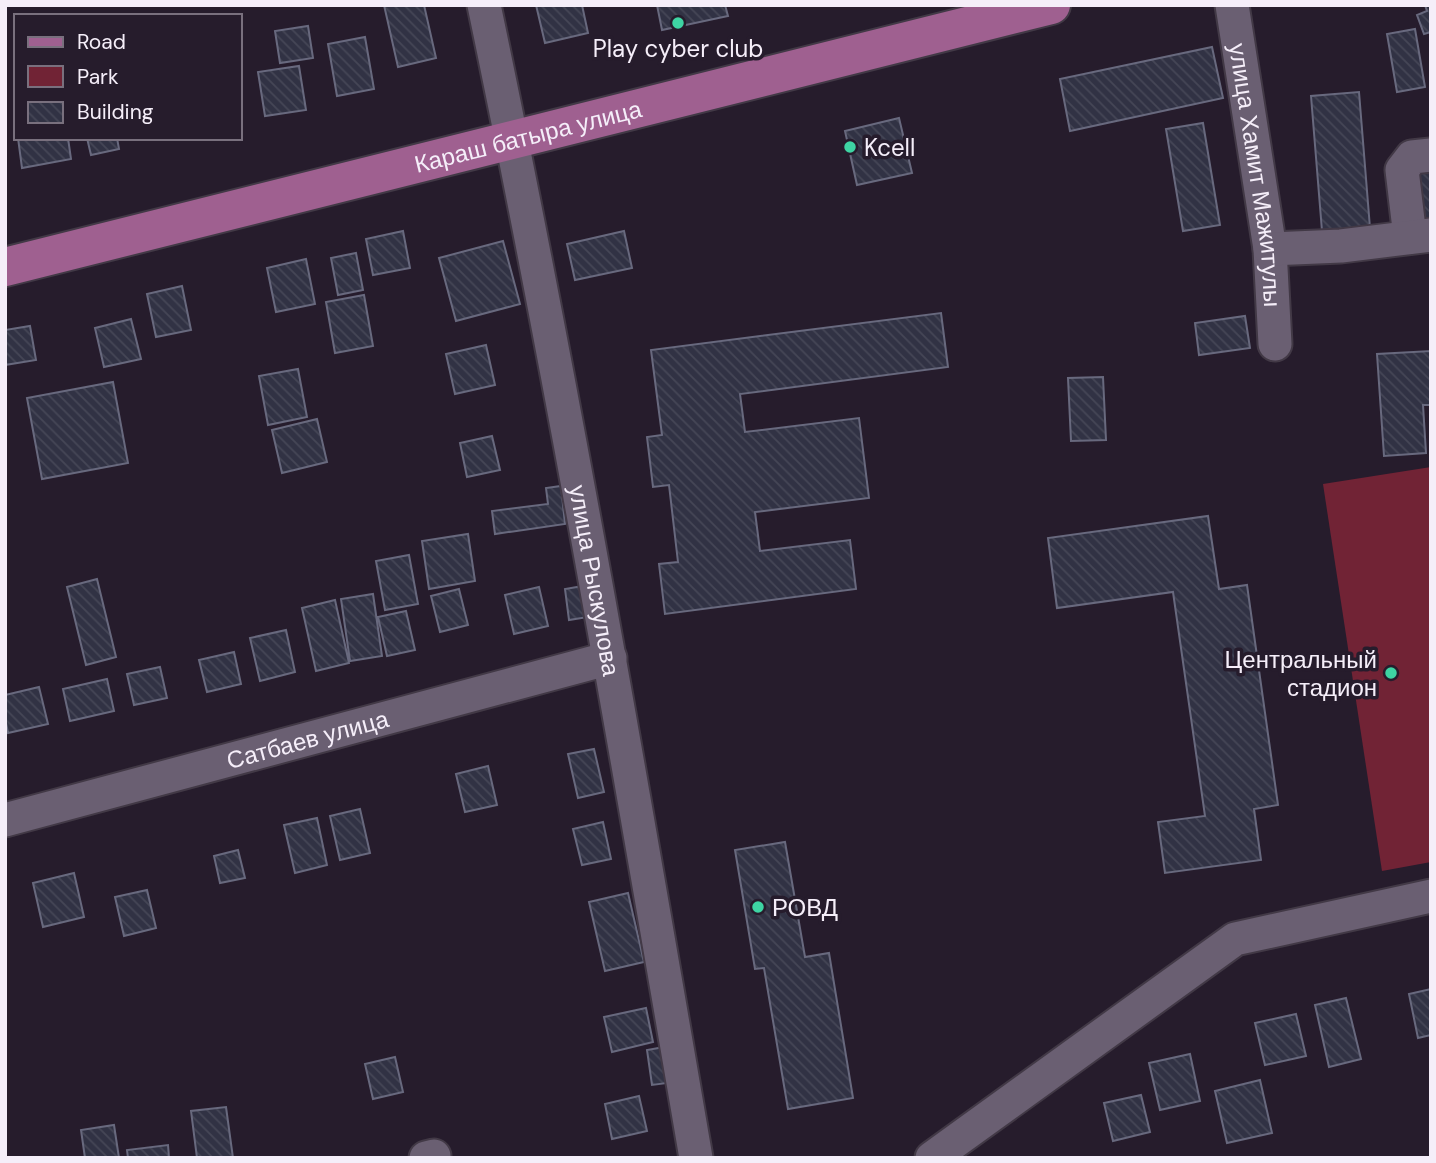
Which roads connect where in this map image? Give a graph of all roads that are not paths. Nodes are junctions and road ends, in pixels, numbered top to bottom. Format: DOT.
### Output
graph roads {
  1 [pos="484,5"];
  2 [pos="1051,5"];
  3 [pos="1232,5"];
  4 [pos="512,141"];
  5 [pos="1431,155"];
  6 [pos="1420,236"];
  7 [pos="1270,250"];
  8 [pos="5,267"];
  9 [pos="1275,344"];
  10 [pos="610,658"];
  11 [pos="5,820"];
  12 [pos="1431,896"];
  13 [pos="696,1158"];
  14 [pos="932,1158"];
  1 -- 4 [label="street, улица Рыскулова"];
  2 -- 4 [label="main road, Караш батыра улица"];
  3 -- 7 [label="street, улица Хамит Мажитулы"];
  4 -- 8 [label="main road, Караш батыра улица"];
  4 -- 10 [label="street, улица Рыскулова"];
  5 -- 6 [label="street"];
  6 -- 7 [label="street"];
  7 -- 9 [label="street, улица Хамит Мажитулы"];
  10 -- 11 [label="street, Сатбаев улица"];
  10 -- 13 [label="street, улица Рыскулова"];
  12 -- 14 [label="street"];
}
